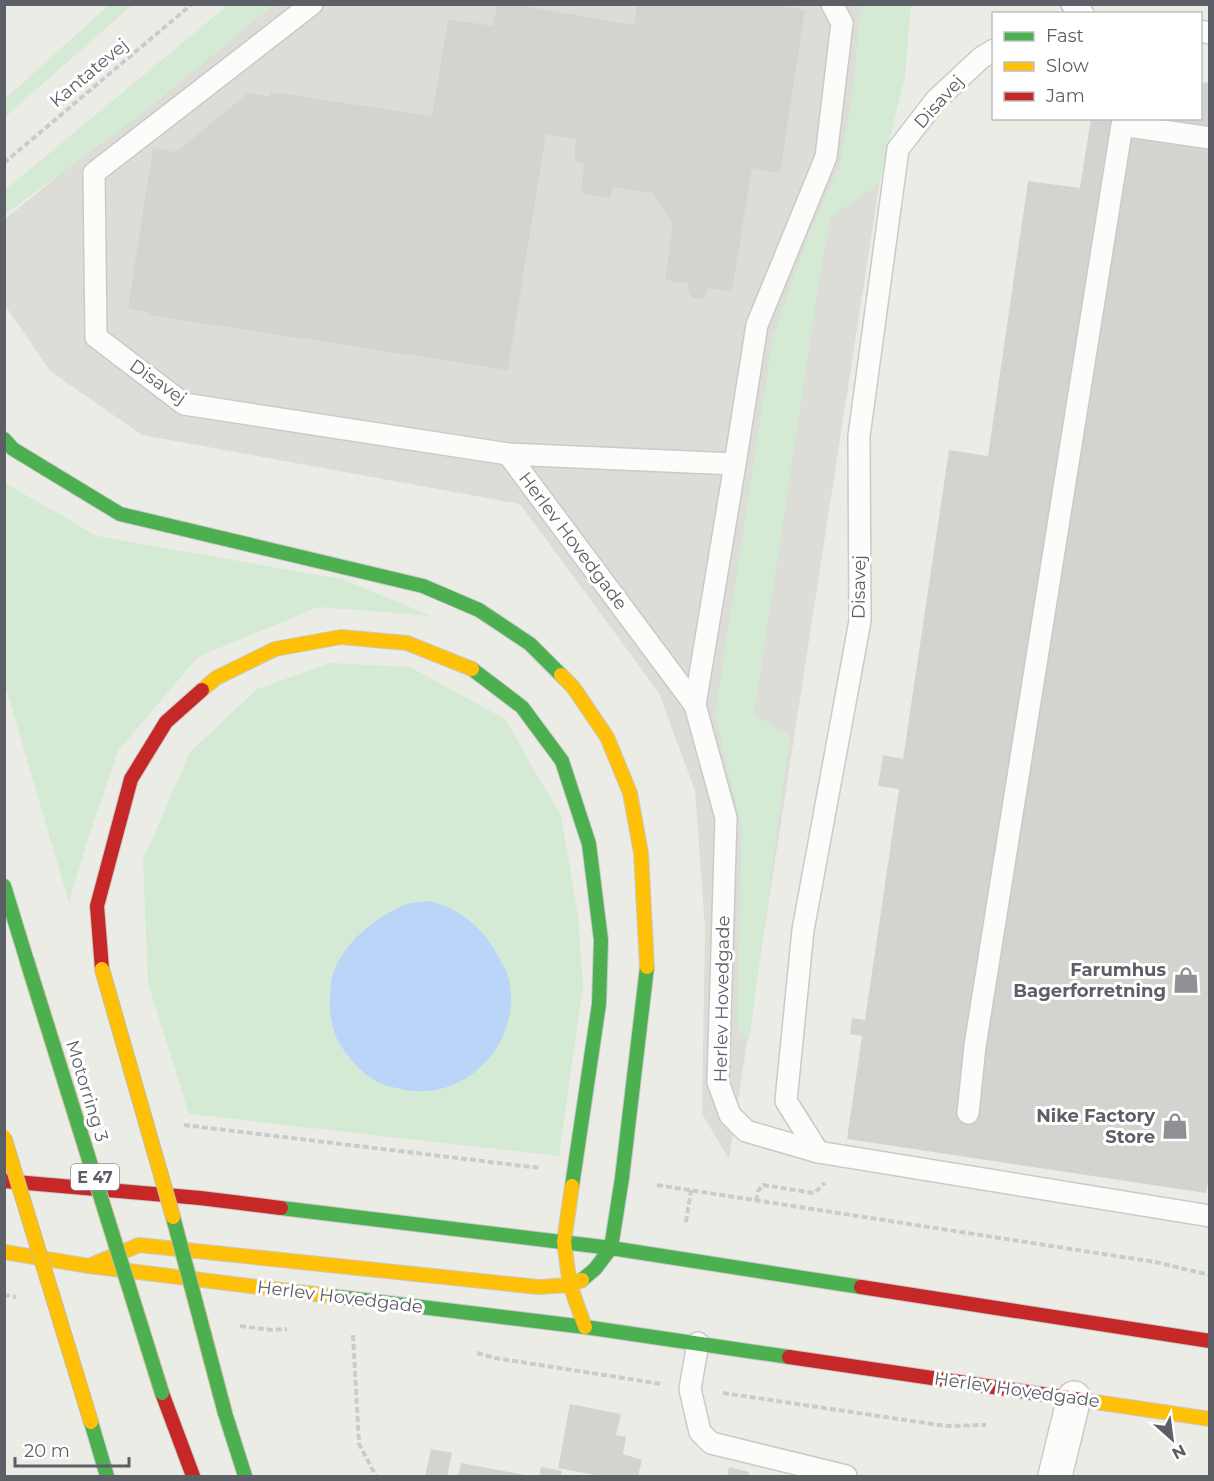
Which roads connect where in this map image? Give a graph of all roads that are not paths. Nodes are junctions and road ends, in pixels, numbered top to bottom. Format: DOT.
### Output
graph roads {
  1 [pos="312,4"];
  2 [pos="832,4"];
  3 [pos="992,51"];
  4 [pos="1209,138"];
  5 [pos="4,440"];
  6 [pos="508,454"];
  7 [pos="735,464"];
  8 [pos="695,705"];
  9 [pos="4,886"];
  10 [pos="968,1113"];
  11 [pos="4,1137"];
  12 [pos="818,1152"];
  13 [pos="4,1181"];
  14 [pos="1209,1216"];
  15 [pos="564,1242"];
  16 [pos="610,1248"];
  17 [pos="4,1252"];
  18 [pos="89,1266"];
  19 [pos="570,1285"];
  20 [pos="585,1327"];
  21 [pos="1209,1341"];
  22 [pos="698,1343"];
  23 [pos="1074,1398"];
  24 [pos="1209,1419"];
  25 [pos="106,1476"];
  26 [pos="193,1476"];
  27 [pos="244,1476"];
  28 [pos="846,1476"];
  29 [pos="1055,1476"];
  1 -- 6 [label="lane, Disavej"];
  2 -- 7 [label="lane"];
  3 -- 12 [label="lane, Disavej"];
  4 -- 10 [label="lane"];
  5 -- 16 [label="main road"];
  6 -- 7 [label="lane, Disavej"];
  6 -- 8 [label="lane, Herlev Hovedgade"];
  7 -- 8 [label="lane"];
  8 -- 12 [label="lane, Herlev Hovedgade"];
  9 -- 26 [label="main road, Motorring 3 / E 47, bridge"];
  11 -- 25 [label="main road, bridge"];
  12 -- 14 [label="lane, Herlev Hovedgade"];
  13 -- 15 [label="main road"];
  15 -- 16 [label="main road"];
  15 -- 19 [label="main road"];
  15 -- 27 [label="main road, bridge"];
  16 -- 19 [label="main road"];
  16 -- 21 [label="main road"];
  17 -- 18 [label="main road, Herlev Hovedgade"];
  18 -- 19 [label="main road"];
  18 -- 20 [label="main road, Herlev Hovedgade"];
  19 -- 20 [label="main road"];
  20 -- 22 [label="main road, Herlev Hovedgade"];
  22 -- 23 [label="main road, Herlev Hovedgade"];
  22 -- 28 [label="lane"];
  23 -- 24 [label="main road, Herlev Hovedgade"];
  23 -- 29 [label="street"];
}
